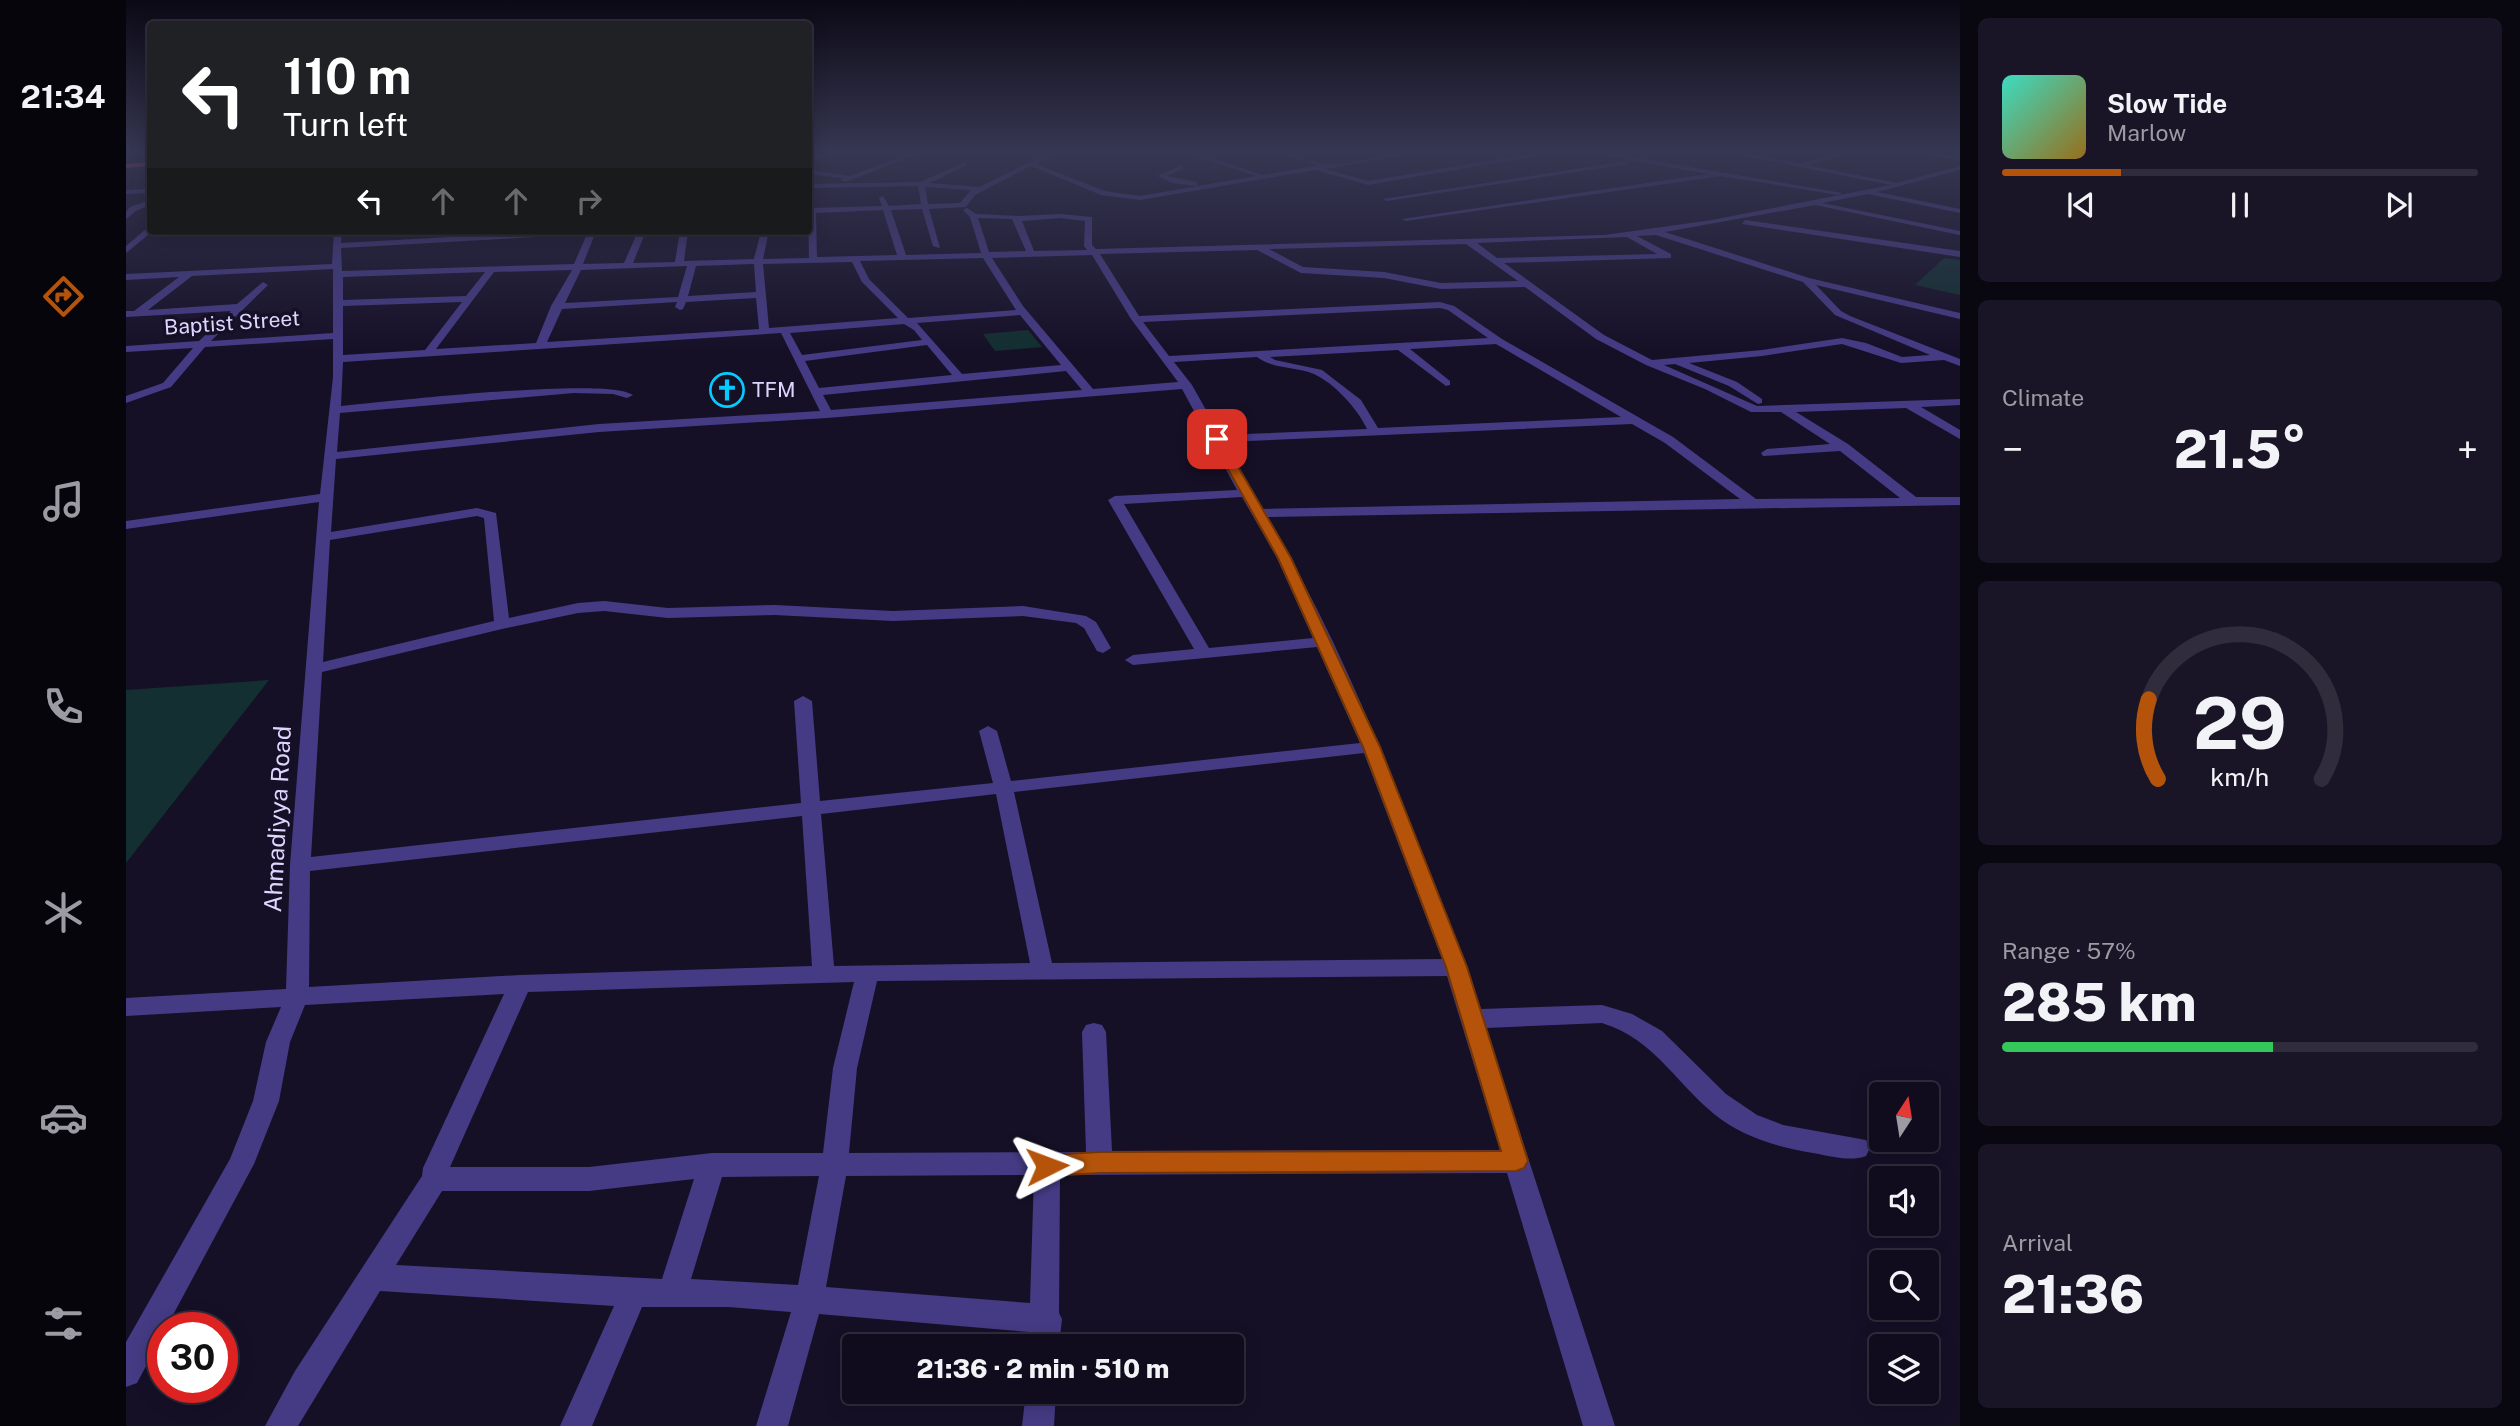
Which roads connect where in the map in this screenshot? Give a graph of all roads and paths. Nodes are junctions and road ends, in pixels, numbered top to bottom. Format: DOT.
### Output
graph roads {
  1 [pos="888,218"];
  2 [pos="928,218"];
  3 [pos="974,218"];
  4 [pos="1067,218"];
  5 [pos="1086,218"];
  6 [pos="1416,218"];
  7 [pos="1743,218"];
  8 [pos="1883,218"];
  9 [pos="1016,219"];
  10 [pos="1406,219"];
  11 [pos="1732,220"];
  12 [pos="138,226"];
  13 [pos="147,227"];
  14 [pos="147,229"];
  15 [pos="1656,232"];
  16 [pos="1960,233"];
  17 [pos="338,235"];
  18 [pos="492,235"];
  19 [pos="591,235"];
  20 [pos="640,235"];
  21 [pos="683,235"];
  22 [pos="764,235"];
  23 [pos="812,235"];
  24 [pos="1629,235"];
  25 [pos="454,239"];
  26 [pos="1468,242"];
  27 [pos="1417,243"];
  28 [pos="127,246"];
  29 [pos="937,246"];
  30 [pos="1258,247"];
  31 [pos="448,250"];
  32 [pos="1095,253"];
  33 [pos="1031,254"];
  34 [pos="1960,254"];
  35 [pos="986,255"];
  36 [pos="902,257"];
  37 [pos="855,259"];
  38 [pos="441,260"];
  39 [pos="813,260"];
  40 [pos="1496,261"];
  41 [pos="337,262"];
  42 [pos="758,262"];
  43 [pos="679,264"];
  44 [pos="692,264"];
  45 [pos="628,265"];
  46 [pos="579,267"];
  47 [pos="492,269"];
  48 [pos="434,271"];
  49 [pos="189,274"];
  50 [pos="126,277"];
  51 [pos="1806,280"];
  52 [pos="1528,284"];
  53 [pos="263,285"];
  54 [pos="760,295"];
  55 [pos="471,299"];
  56 [pos="339,303"];
  57 [pos="681,303"];
  58 [pos="556,306"];
  59 [pos="242,307"];
  60 [pos="1023,312"];
  61 [pos="131,314"];
  62 [pos="1960,316"];
  63 [pos="1136,319"];
  64 [pos="906,321"];
  65 [pos="126,324"];
  66 [pos="784,330"];
  67 [pos="764,331"];
  68 [pos="340,335"];
  69 [pos="1498,341"];
  70 [pos="928,342"];
  71 [pos="202,344"];
  72 [pos="540,346"];
  73 [pos="1400,346"];
  74 [pos="126,349"];
  75 [pos="428,353"];
  76 [pos="1258,354"];
  77 [pos="1944,357"];
  78 [pos="337,359"];
  79 [pos="799,359"];
  80 [pos="1167,359"];
  81 [pos="1673,361"];
  82 [pos="1650,363"];
  83 [pos="1960,363"];
  84 [pos="1069,367"];
  85 [pos="958,376"];
  86 [pos="1446,383"];
  87 [pos="1186,385"];
  88 [pos="1089,391"];
  89 [pos="816,392"];
  90 [pos="627,396"];
  91 [pos="126,400"];
  92 [pos="1960,402"];
  93 [pos="1908,404"];
  94 [pos="334,410"];
  95 [pos="1771,410"];
  96 [pos="1785,410"];
  97 [pos="827,414"];
  98 [pos="1635,420"];
  99 [pos="1374,432"];
  100 [pos="1960,435"];
  101 [pos="1217,439"];
  102 [pos="1844,447"];
  103 [pos="1767,453"];
  104 [pos="330,456"];
  105 [pos="1247,494"];
  106 [pos="326,497"];
  107 [pos="1912,501"];
  108 [pos="1960,501"];
  109 [pos="1753,503"];
  110 [pos="1257,513"];
  111 [pos="126,524"];
  112 [pos="323,537"];
  113 [pos="502,624"];
  114 [pos="1322,642"];
  115 [pos="1103,648"];
  116 [pos="1204,653"];
  117 [pos="1133,660"];
  118 [pos="314,669"];
  119 [pos="803,701"];
  120 [pos="988,731"];
  121 [pos="1371,747"];
  122 [pos="1003,788"];
  123 [pos="811,808"];
  124 [pos="300,865"];
  125 [pos="1456,967"];
  126 [pos="1043,971"];
  127 [pos="868,973"];
  128 [pos="824,975"];
  129 [pos="520,984"];
  130 [pos="297,997"];
  131 [pos="126,1007"];
  132 [pos="1472,1019"];
  133 [pos="1094,1032"];
  134 [pos="1857,1148"];
  135 [pos="1516,1161"];
  136 [pos="1100,1163"];
  137 [pos="712,1166"];
  138 [pos="1047,1166"];
  139 [pos="834,1167"];
  140 [pos="435,1179"];
  141 [pos="372,1277"];
  142 [pos="634,1293"];
  143 [pos="672,1293"];
  144 [pos="809,1300"];
  145 [pos="1046,1332"];
  146 [pos="126,1373"];
  147 [pos="1040,1404"];
  148 [pos="281,1426"];
  149 [pos="576,1426"];
  150 [pos="772,1426"];
  151 [pos="1038,1426"];
  152 [pos="1599,1426"];
  1 -- 36 [label="street"];
  2 -- 29 [label="street"];
  3 -- 35 [label="street"];
  4 -- 9 [label="street"];
  5 -- 32 [label="street"];
  6 -- 10 [label="street"];
  7 -- 11 [label="street"];
  8 -- 16 [label="street"];
  9 -- 33 [label="street"];
  10 -- 27 [label="street"];
  11 -- 15 [label="street"];
  11 -- 34 [label="street"];
  12 -- 13 [label="street"];
  14 -- 28 [label="street"];
  15 -- 24 [label="street"];
  15 -- 51 [label="street"];
  17 -- 41 [label="street, Ahmadiyya Road"];
  18 -- 25 [label="street"];
  19 -- 46 [label="street"];
  20 -- 45 [label="street"];
  21 -- 43 [label="street"];
  22 -- 42 [label="street"];
  23 -- 39 [label="street"];
  24 -- 26 [label="street"];
  24 -- 40 [label="street"];
  25 -- 31 [label="street"];
  25 -- 41 [label="street"];
  26 -- 27 [label="street"];
  26 -- 40 [label="street"];
  27 -- 30 [label="street"];
  30 -- 32 [label="street"];
  30 -- 52 [label="street"];
  32 -- 33 [label="street"];
  32 -- 63 [label="street"];
  33 -- 35 [label="street"];
  35 -- 36 [label="street"];
  35 -- 60 [label="street"];
  36 -- 37 [label="street"];
  37 -- 39 [label="street"];
  37 -- 64 [label="street"];
  38 -- 48 [label="street"];
  39 -- 42 [label="street"];
  40 -- 52 [label="street"];
  41 -- 48 [label="street"];
  41 -- 49 [label="street"];
  41 -- 56 [label="street, Ahmadiyya Road"];
  42 -- 44 [label="street"];
  42 -- 54 [label="street"];
  43 -- 44 [label="street"];
  43 -- 45 [label="street"];
  44 -- 57 [label="street"];
  45 -- 46 [label="street"];
  46 -- 47 [label="street"];
  46 -- 58 [label="street"];
  47 -- 48 [label="street"];
  47 -- 55 [label="street"];
  49 -- 50 [label="street"];
  49 -- 61 [label="street"];
  51 -- 62 [label="street"];
  51 -- 77 [label="street"];
  52 -- 82 [label="street"];
  53 -- 59 [label="street"];
  54 -- 57 [label="street"];
  54 -- 67 [label="street"];
  55 -- 56 [label="street"];
  55 -- 75 [label="street"];
  56 -- 68 [label="street, Ahmadiyya Road"];
  57 -- 58 [label="street"];
  58 -- 72 [label="street"];
  59 -- 61 [label="street"];
  59 -- 71 [label="street"];
  60 -- 64 [label="street"];
  60 -- 84 [label="street"];
  61 -- 65 [label="street"];
  63 -- 69 [label="street"];
  63 -- 80 [label="street"];
  64 -- 66 [label="street"];
  64 -- 70 [label="street"];
  66 -- 67 [label="street"];
  66 -- 79 [label="street"];
  67 -- 72 [label="street"];
  68 -- 71 [label="street, Baptist Street"];
  68 -- 78 [label="street, Ahmadiyya Road"];
  69 -- 73 [label="street"];
  69 -- 98 [label="street"];
  70 -- 79 [label="street"];
  70 -- 85 [label="street"];
  71 -- 74 [label="street, Baptist Street"];
  71 -- 91 [label="street"];
  72 -- 75 [label="street"];
  73 -- 76 [label="street"];
  73 -- 86 [label="street"];
  75 -- 78 [label="street"];
  76 -- 80 [label="street"];
  76 -- 99 [label="street"];
  77 -- 81 [label="street"];
  77 -- 83 [label="street"];
  78 -- 94 [label="street, Ahmadiyya Road"];
  79 -- 89 [label="street"];
  80 -- 87 [label="street"];
  81 -- 82 [label="street"];
  81 -- 95 [label="street"];
  82 -- 95 [label="street"];
  84 -- 85 [label="street"];
  84 -- 88 [label="street"];
  85 -- 89 [label="street"];
  87 -- 88 [label="street"];
  87 -- 101 [label="street"];
  88 -- 97 [label="street"];
  89 -- 97 [label="street"];
  90 -- 94 [label="street"];
  92 -- 93 [label="street"];
  93 -- 96 [label="street"];
  93 -- 100 [label="street"];
  94 -- 104 [label="street, Ahmadiyya Road"];
  95 -- 96 [label="street"];
  96 -- 102 [label="street"];
  97 -- 104 [label="street"];
  98 -- 99 [label="street"];
  98 -- 109 [label="street"];
  99 -- 101 [label="street"];
  101 -- 105 [label="street"];
  102 -- 103 [label="street"];
  102 -- 107 [label="street"];
  104 -- 106 [label="street, Ahmadiyya Road"];
  105 -- 110 [label="street"];
  105 -- 116 [label="street"];
  106 -- 111 [label="street"];
  106 -- 112 [label="street, Ahmadiyya Road"];
  107 -- 108 [label="street"];
  107 -- 109 [label="street"];
  109 -- 110 [label="street"];
  110 -- 114 [label="street"];
  112 -- 113 [label="street"];
  112 -- 118 [label="street, Ahmadiyya Road"];
  113 -- 115 [label="street"];
  113 -- 118 [label="street"];
  114 -- 116 [label="street"];
  114 -- 121 [label="street"];
  116 -- 117 [label="street"];
  118 -- 124 [label="street, Ahmadiyya Road"];
  119 -- 123 [label="street"];
  120 -- 122 [label="street"];
  121 -- 122 [label="street"];
  121 -- 125 [label="street"];
  122 -- 123 [label="street"];
  122 -- 126 [label="street"];
  123 -- 124 [label="street"];
  123 -- 128 [label="street"];
  124 -- 130 [label="street, Ahmadiyya Road"];
  125 -- 126 [label="street"];
  125 -- 132 [label="street"];
  126 -- 127 [label="street"];
  127 -- 128 [label="street"];
  127 -- 139 [label="street"];
  128 -- 129 [label="street"];
  129 -- 130 [label="street"];
  129 -- 140 [label="street"];
  130 -- 131 [label="street"];
  130 -- 146 [label="street, Ahmadiyya Road"];
  132 -- 134 [label="street"];
  132 -- 135 [label="street"];
  133 -- 136 [label="street"];
  135 -- 136 [label="street"];
  135 -- 152 [label="street"];
  136 -- 138 [label="street"];
  137 -- 139 [label="street"];
  137 -- 140 [label="street"];
  137 -- 143 [label="street"];
  138 -- 139 [label="street"];
  138 -- 145 [label="street"];
  139 -- 144 [label="street"];
  140 -- 141 [label="street"];
  141 -- 142 [label="street"];
  141 -- 148 [label="street"];
  142 -- 143 [label="street"];
  142 -- 149 [label="street"];
  143 -- 144 [label="street"];
  144 -- 145 [label="street"];
  144 -- 150 [label="street"];
  147 -- 151 [label="street"];
}
